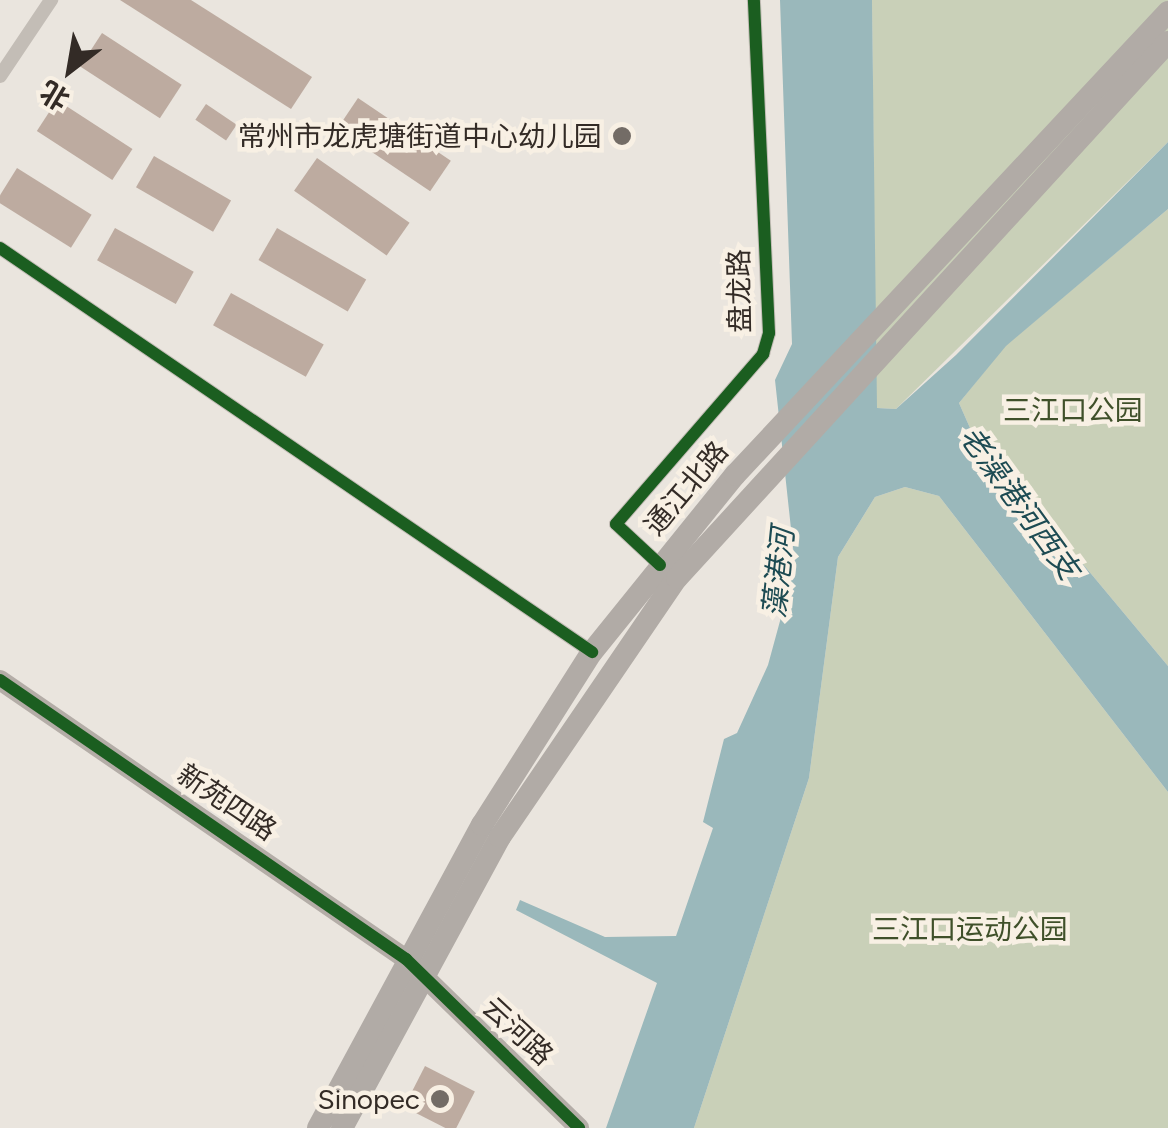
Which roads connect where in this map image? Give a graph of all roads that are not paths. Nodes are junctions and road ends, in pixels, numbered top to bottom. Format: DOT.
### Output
graph roads {
  1 [pos="51,0"];
  2 [pos="754,0"];
  3 [pos="1168,12"];
  4 [pos="1168,42"];
  5 [pos="0,76"];
  6 [pos="0,248"];
  7 [pos="660,565"];
  8 [pos="592,652"];
  9 [pos="0,680"];
  10 [pos="413,966"];
  11 [pos="318,1128"];
  12 [pos="342,1128"];
  13 [pos="579,1128"];
  1 -- 5 [label="street"];
  2 -- 7 [label="street, 盘龙路"];
  3 -- 7 [label="main road, 通江北路"];
  4 -- 10 [label="main road, 通江北路"];
  6 -- 8 [label="street"];
  7 -- 8 [label="main road, 通江北路"];
  8 -- 10 [label="main road, 通江北路"];
  9 -- 10 [label="street, 新苑四路"];
  10 -- 11 [label="main road, 通江北路"];
  10 -- 12 [label="main road, 通江北路"];
  10 -- 13 [label="street, 云河路"];
}
